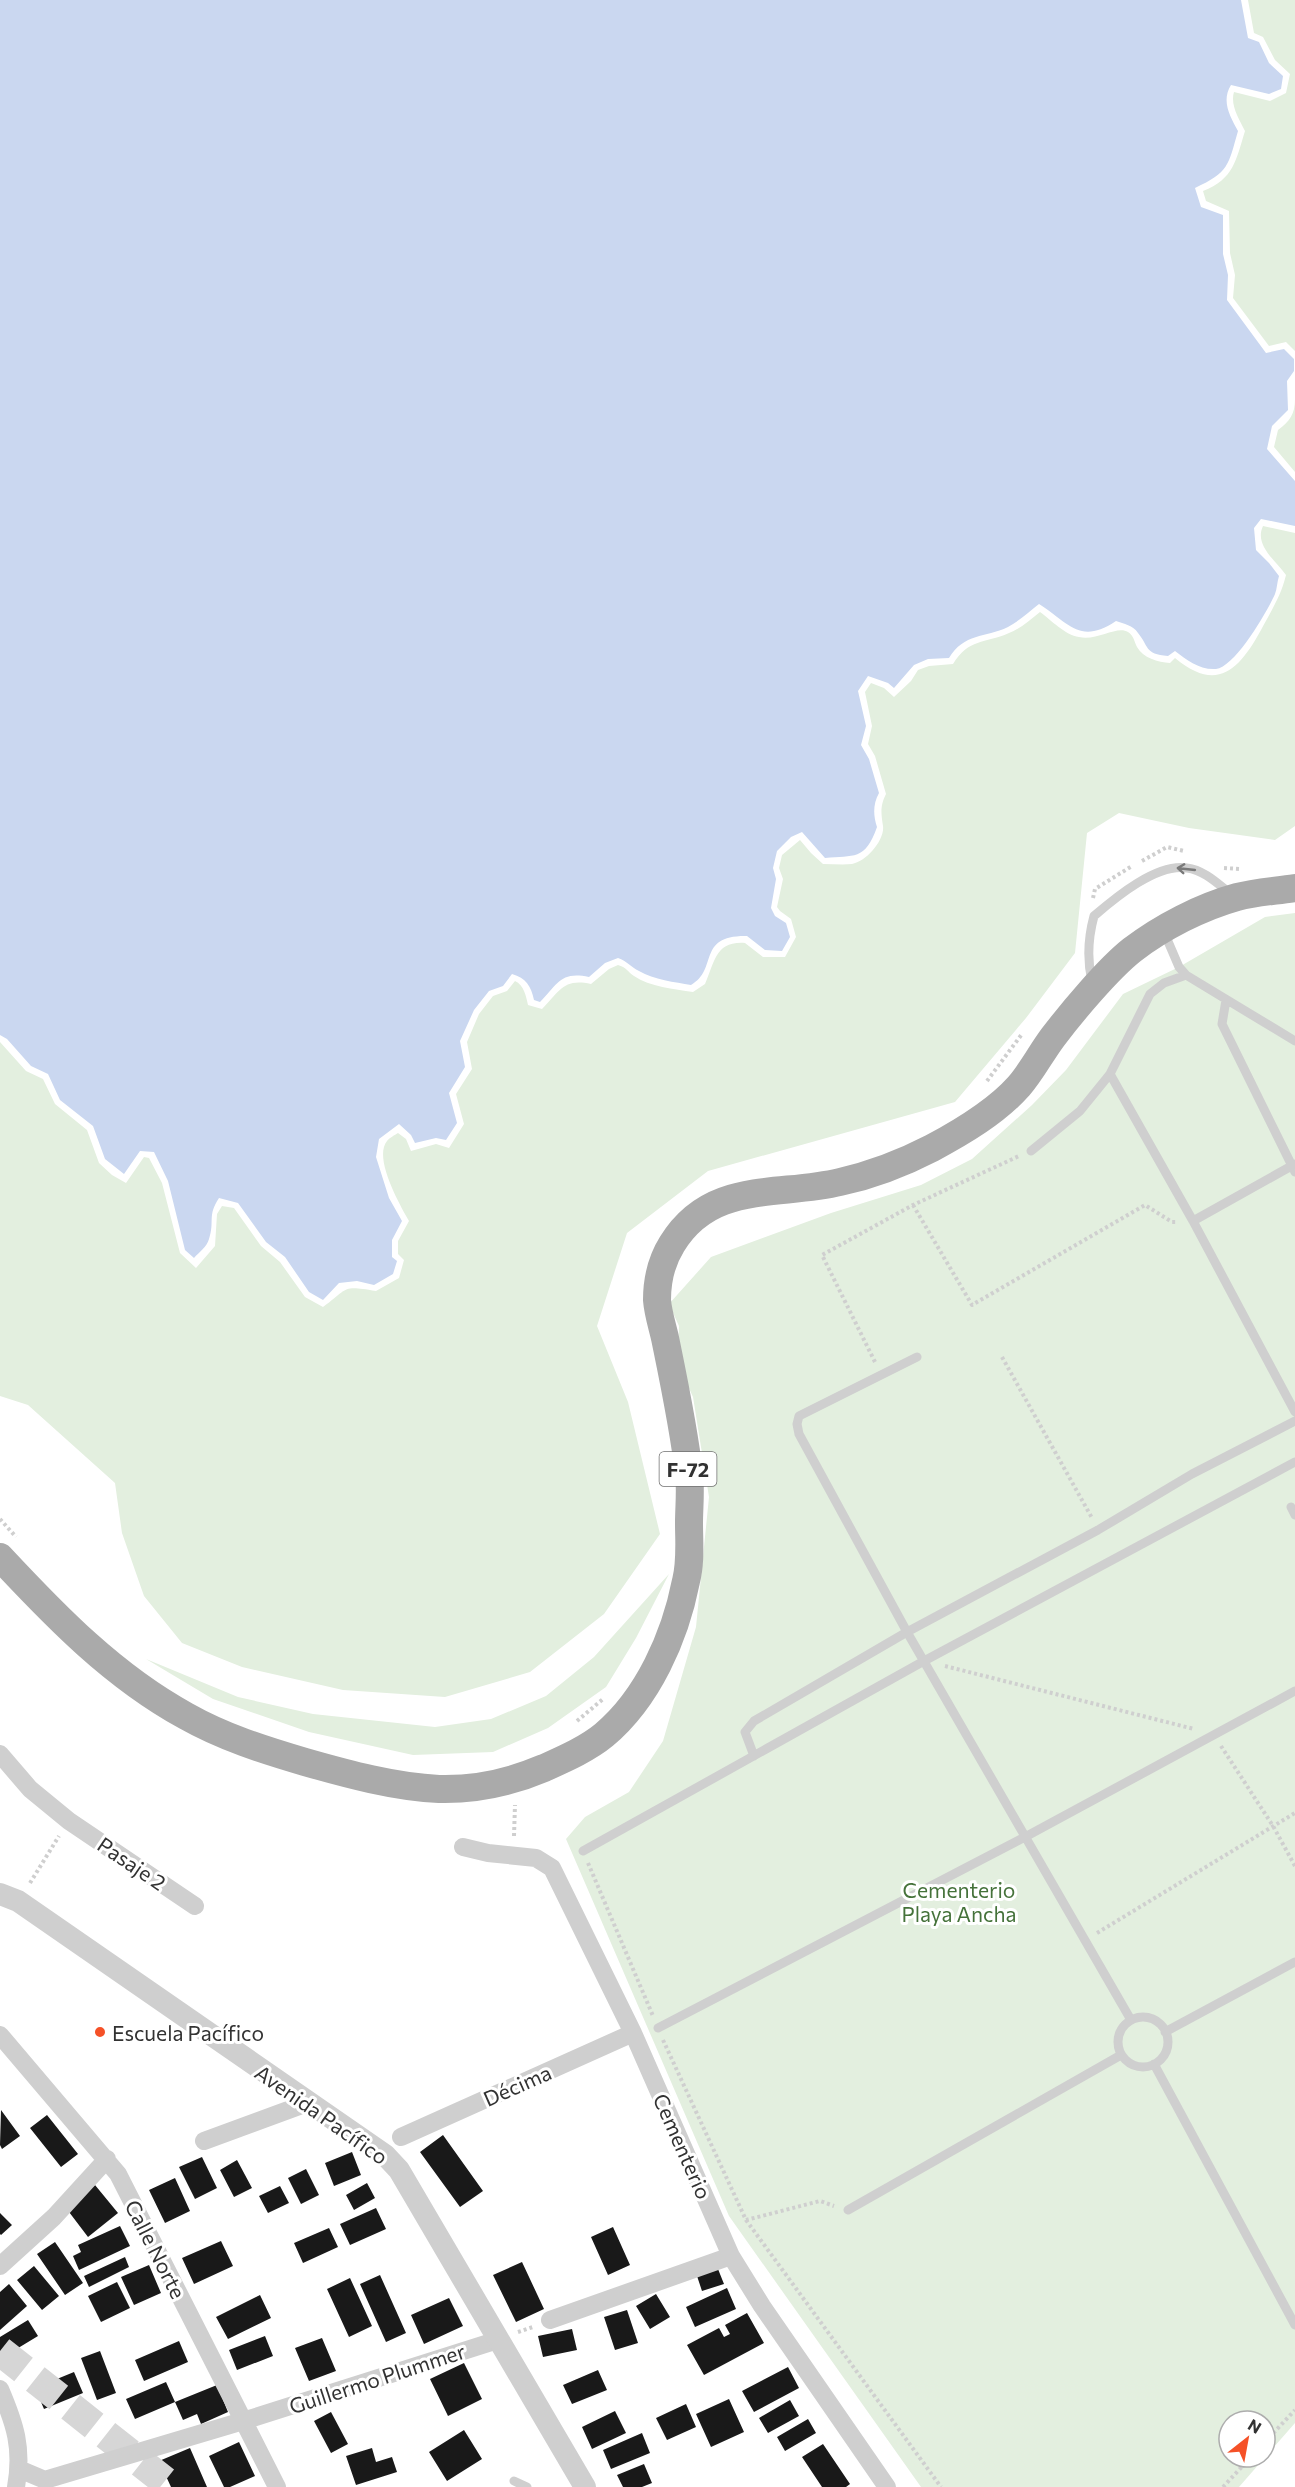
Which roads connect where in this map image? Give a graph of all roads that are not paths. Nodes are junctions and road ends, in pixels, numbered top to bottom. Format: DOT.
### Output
graph roads {
  1 [pos="1295,888"];
  2 [pos="1235,897"];
  3 [pos="1163,930"];
  4 [pos="1186,975"];
  5 [pos="1094,990"];
  6 [pos="1226,1000"];
  7 [pos="1295,1041"];
  8 [pos="1110,1074"];
  9 [pos="1031,1151"];
  10 [pos="1294,1168"];
  11 [pos="1193,1221"];
  12 [pos="917,1357"];
  13 [pos="1295,1412"];
  14 [pos="1295,1421"];
  15 [pos="1295,1462"];
  16 [pos="11,1551"];
  17 [pos="907,1632"];
  18 [pos="924,1661"];
  19 [pos="1295,1691"];
  20 [pos="0,1754"];
  21 [pos="754,1756"];
  22 [pos="1025,1837"];
  23 [pos="463,1847"];
  24 [pos="583,1851"];
  25 [pos="9,1898"];
  26 [pos="195,1906"];
  27 [pos="1295,1962"];
  28 [pos="1131,2020"];
  29 [pos="658,2028"];
  30 [pos="1165,2032"];
  31 [pos="633,2033"];
  32 [pos="0,2035"];
  33 [pos="1122,2055"];
  34 [pos="1154,2064"];
  35 [pos="310,2103"];
  36 [pos="401,2137"];
  37 [pos="204,2141"];
  38 [pos="107,2159"];
  39 [pos="848,2210"];
  40 [pos="731,2256"];
  41 [pos="0,2266"];
  42 [pos="550,2320"];
  43 [pos="1295,2325"];
  44 [pos="498,2340"];
  45 [pos="0,2389"];
  46 [pos="243,2421"];
  47 [pos="17,2478"];
  48 [pos="514,2481"];
  49 [pos="47,2483"];
  50 [pos="277,2487"];
  51 [pos="527,2487"];
  52 [pos="585,2487"];
  53 [pos="887,2487"];
  1 -- 2 [label="main road, F-72"];
  2 -- 3 [label="main road, F-72"];
  2 -- 5 [label="lane, one-way"];
  3 -- 4 [label="lane"];
  3 -- 5 [label="main road, F-72"];
  4 -- 6 [label="lane"];
  4 -- 8 [label="lane"];
  5 -- 16 [label="main road, F-72"];
  6 -- 7 [label="lane"];
  6 -- 10 [label="lane"];
  8 -- 9 [label="lane"];
  8 -- 11 [label="lane"];
  10 -- 11 [label="lane"];
  11 -- 13 [label="lane"];
  12 -- 17 [label="lane"];
  14 -- 17 [label="lane"];
  15 -- 18 [label="lane"];
  17 -- 18 [label="lane"];
  17 -- 21 [label="lane"];
  18 -- 21 [label="lane"];
  18 -- 22 [label="lane"];
  19 -- 22 [label="lane"];
  20 -- 26 [label="street, Pasaje 2"];
  21 -- 24 [label="lane"];
  22 -- 28 [label="lane"];
  22 -- 29 [label="lane"];
  23 -- 31 [label="street, Cementerio"];
  25 -- 35 [label="street, Avenida Pacífico"];
  27 -- 30 [label="lane"];
  28 -- 30 [label="lane"];
  28 -- 33 [label="lane"];
  30 -- 34 [label="lane"];
  31 -- 36 [label="street, Décima"];
  31 -- 40 [label="street, Cementerio"];
  32 -- 38 [label="street, Calle Norte"];
  33 -- 34 [label="lane"];
  33 -- 39 [label="lane"];
  34 -- 43 [label="lane"];
  35 -- 37 [label="street"];
  35 -- 44 [label="street, Avenida Pacífico"];
  38 -- 41 [label="street"];
  38 -- 46 [label="street, Calle Norte"];
  40 -- 42 [label="street"];
  40 -- 53 [label="street, Cementerio"];
  44 -- 46 [label="street, Guillermo Plummer"];
  44 -- 52 [label="street, Avenida Pacífico"];
  45 -- 47 [label="street"];
  46 -- 49 [label="street, Guillermo Plummer"];
  46 -- 50 [label="street, Calle Norte"];
  47 -- 49 [label="street, Guillermo Plummer"];
  48 -- 51 [label="lane"];
}
